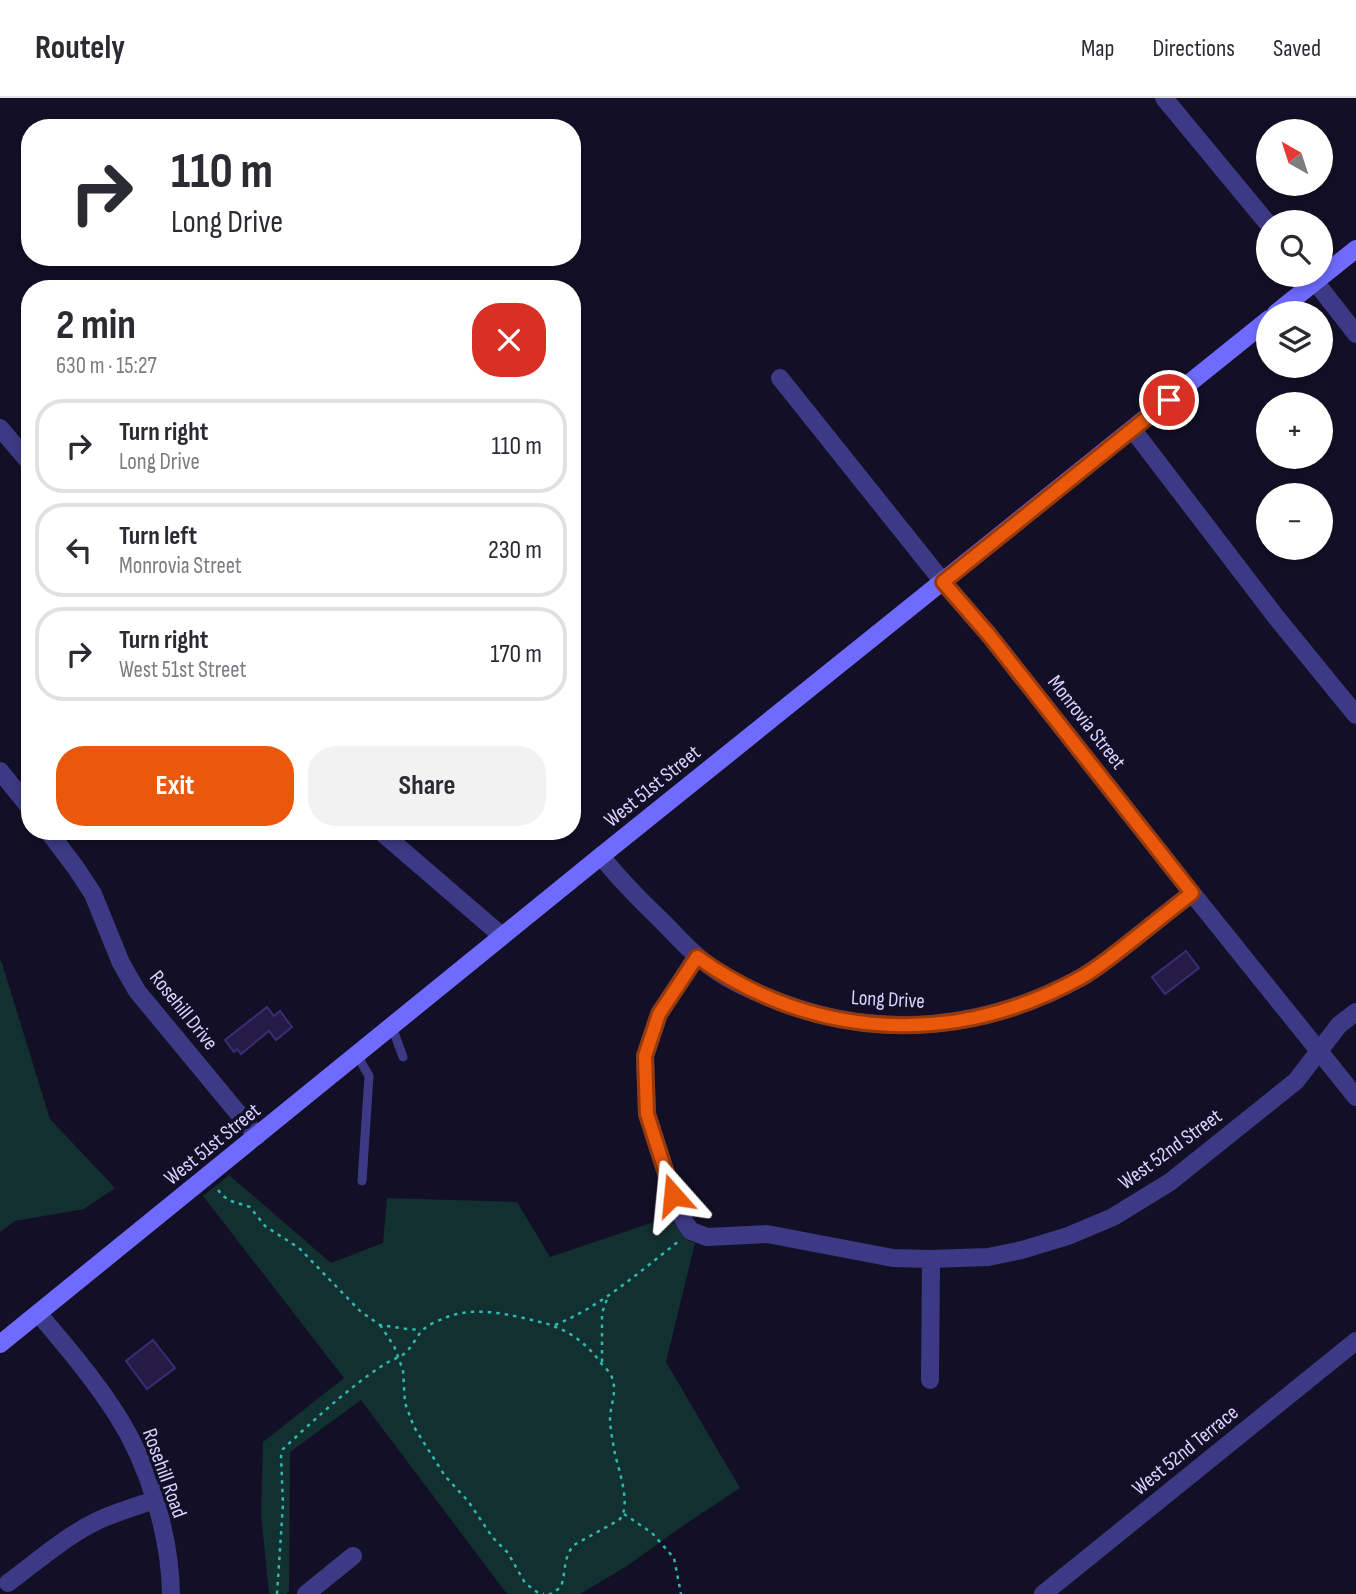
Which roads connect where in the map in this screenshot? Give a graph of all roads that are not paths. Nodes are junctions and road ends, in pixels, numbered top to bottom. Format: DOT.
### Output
graph roads {
  1 [pos="1164,98"];
  2 [pos="1257,210"];
  3 [pos="1356,250"];
  4 [pos="1333,265"];
  5 [pos="1303,287"];
  6 [pos="1320,287"];
  7 [pos="1289,301"];
  8 [pos="1256,330"];
  9 [pos="1356,334"];
  10 [pos="780,378"];
  11 [pos="0,428"];
  12 [pos="1133,430"];
  13 [pos="21,452"];
  14 [pos="943,582"];
  15 [pos="1356,715"];
  16 [pos="0,771"];
  17 [pos="21,797"];
  18 [pos="55,840"];
  19 [pos="390,840"];
  20 [pos="601,856"];
  21 [pos="1192,893"];
  22 [pos="502,936"];
  23 [pos="697,957"];
  24 [pos="1356,1012"];
  25 [pos="393,1027"];
  26 [pos="1319,1051"];
  27 [pos="357,1055"];
  28 [pos="403,1057"];
  29 [pos="1356,1097"];
  30 [pos="257,1136"];
  31 [pos="362,1181"];
  32 [pos="931,1259"];
  33 [pos="38,1313"];
  34 [pos="1356,1341"];
  35 [pos="0,1343"];
  36 [pos="930,1380"];
  37 [pos="155,1500"];
  38 [pos="352,1556"];
  39 [pos="8,1583"];
  40 [pos="171,1594"];
  41 [pos="306,1594"];
  42 [pos="1042,1594"];
  1 -- 2 [label="street"];
  3 -- 4 [label="street"];
  5 -- 7 [label="street"];
  6 -- 9 [label="street"];
  8 -- 12 [label="street, West 51st Street"];
  10 -- 14 [label="street, Monrovia Street"];
  11 -- 13 [label="street"];
  12 -- 14 [label="street, West 51st Street"];
  12 -- 15 [label="street"];
  14 -- 20 [label="street, West 51st Street"];
  14 -- 21 [label="street, Monrovia Street"];
  16 -- 17 [label="street"];
  18 -- 30 [label="street, Rosehill Drive"];
  19 -- 22 [label="street"];
  20 -- 22 [label="street, West 51st Street"];
  20 -- 23 [label="street, Long Drive"];
  21 -- 23 [label="street, Long Drive"];
  21 -- 26 [label="street, Monrovia Street"];
  22 -- 25 [label="street, West 51st Street"];
  23 -- 32 [label="street, West 52nd Street"];
  24 -- 26 [label="street, West 52nd Street"];
  25 -- 27 [label="street, West 51st Street"];
  25 -- 28 [label="lane"];
  26 -- 29 [label="street, Monrovia Street"];
  26 -- 32 [label="street, West 52nd Street"];
  27 -- 30 [label="street, West 51st Street"];
  27 -- 31 [label="lane"];
  30 -- 33 [label="street, West 51st Street"];
  32 -- 36 [label="street"];
  33 -- 35 [label="street, West 51st Street"];
  33 -- 37 [label="street, Rosehill Road"];
  34 -- 42 [label="street, West 52nd Terrace"];
  37 -- 39 [label="street"];
  37 -- 40 [label="street, Rosehill Road"];
  38 -- 41 [label="street"];
}
